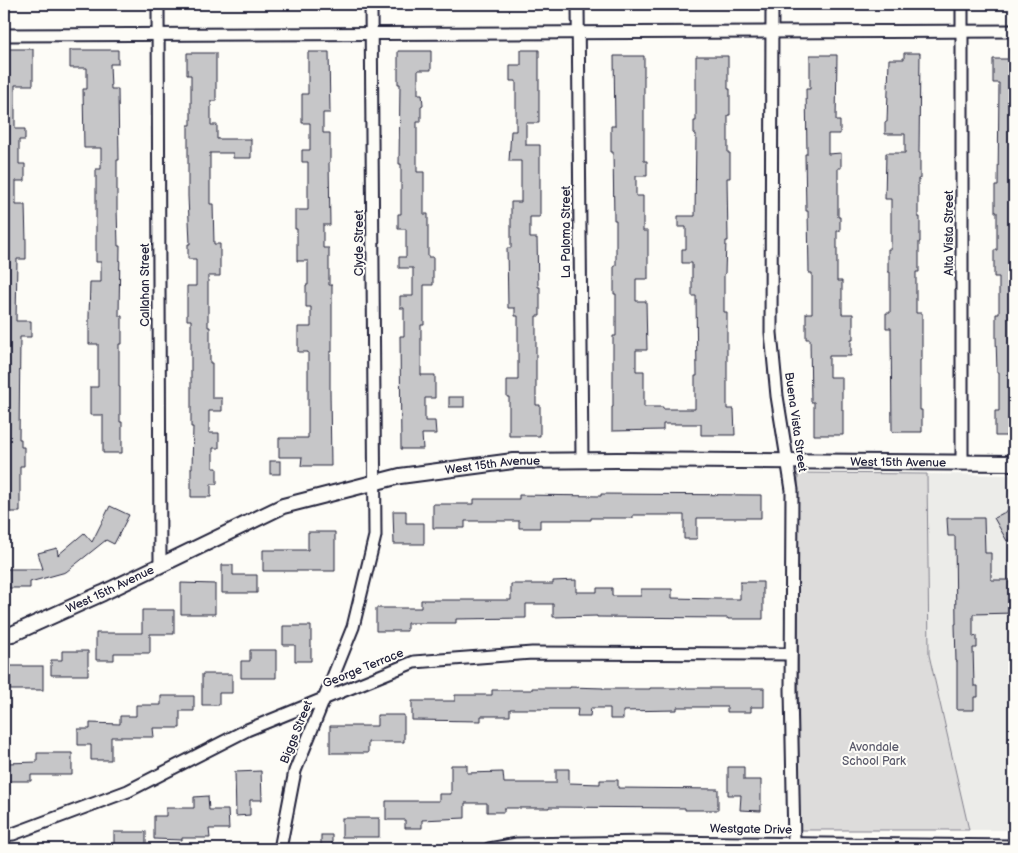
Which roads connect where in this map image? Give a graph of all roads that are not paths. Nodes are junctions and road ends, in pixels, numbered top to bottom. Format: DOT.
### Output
graph roads {
  1 [pos="158,4"];
  2 [pos="371,4"];
  3 [pos="578,4"];
  4 [pos="772,4"];
  5 [pos="962,4"];
  6 [pos="963,31"];
  7 [pos="1014,31"];
  8 [pos="772,32"];
  9 [pos="372,33"];
  10 [pos="578,33"];
  11 [pos="4,34"];
  12 [pos="158,34"];
  13 [pos="582,460"];
  14 [pos="787,462"];
  15 [pos="962,463"];
  16 [pos="1014,463"];
  17 [pos="374,483"];
  18 [pos="160,566"];
  19 [pos="4,636"];
  20 [pos="791,654"];
  21 [pos="324,698"];
  22 [pos="4,836"];
  23 [pos="794,843"];
  24 [pos="615,846"];
  25 [pos="1014,846"];
  26 [pos="280,849"];
  27 [pos="489,849"];
  1 -- 12 [label="street, Callahan Street"];
  2 -- 9 [label="street, Clyde Street"];
  3 -- 10 [label="street, La Paloma Street"];
  4 -- 8 [label="street, Buena Vista Street"];
  5 -- 6 [label="street, Alta Vista Street"];
  6 -- 7 [label="street"];
  6 -- 8 [label="street"];
  6 -- 15 [label="street, Alta Vista Street"];
  8 -- 10 [label="street"];
  8 -- 14 [label="street, Buena Vista Street"];
  9 -- 10 [label="street"];
  9 -- 12 [label="street"];
  9 -- 17 [label="street, Clyde Street"];
  10 -- 13 [label="street, La Paloma Street"];
  11 -- 12 [label="street"];
  12 -- 18 [label="street, Callahan Street"];
  13 -- 14 [label="street, West 15th Avenue"];
  13 -- 17 [label="street, West 15th Avenue"];
  14 -- 15 [label="street, West 15th Avenue"];
  14 -- 20 [label="street, Buena Vista Street"];
  15 -- 16 [label="street, West 15th Avenue"];
  17 -- 18 [label="street, West 15th Avenue"];
  17 -- 21 [label="street, Biggs Street"];
  18 -- 19 [label="street, West 15th Avenue"];
  20 -- 21 [label="street, George Terrace"];
  20 -- 23 [label="street, Buena Vista Street"];
  21 -- 22 [label="street, George Terrace"];
  21 -- 26 [label="street, Biggs Street"];
  23 -- 24 [label="street, Westgate Drive"];
  23 -- 25 [label="street, Westgate Drive"];
  24 -- 27 [label="street, Westgate Drive"];
}
